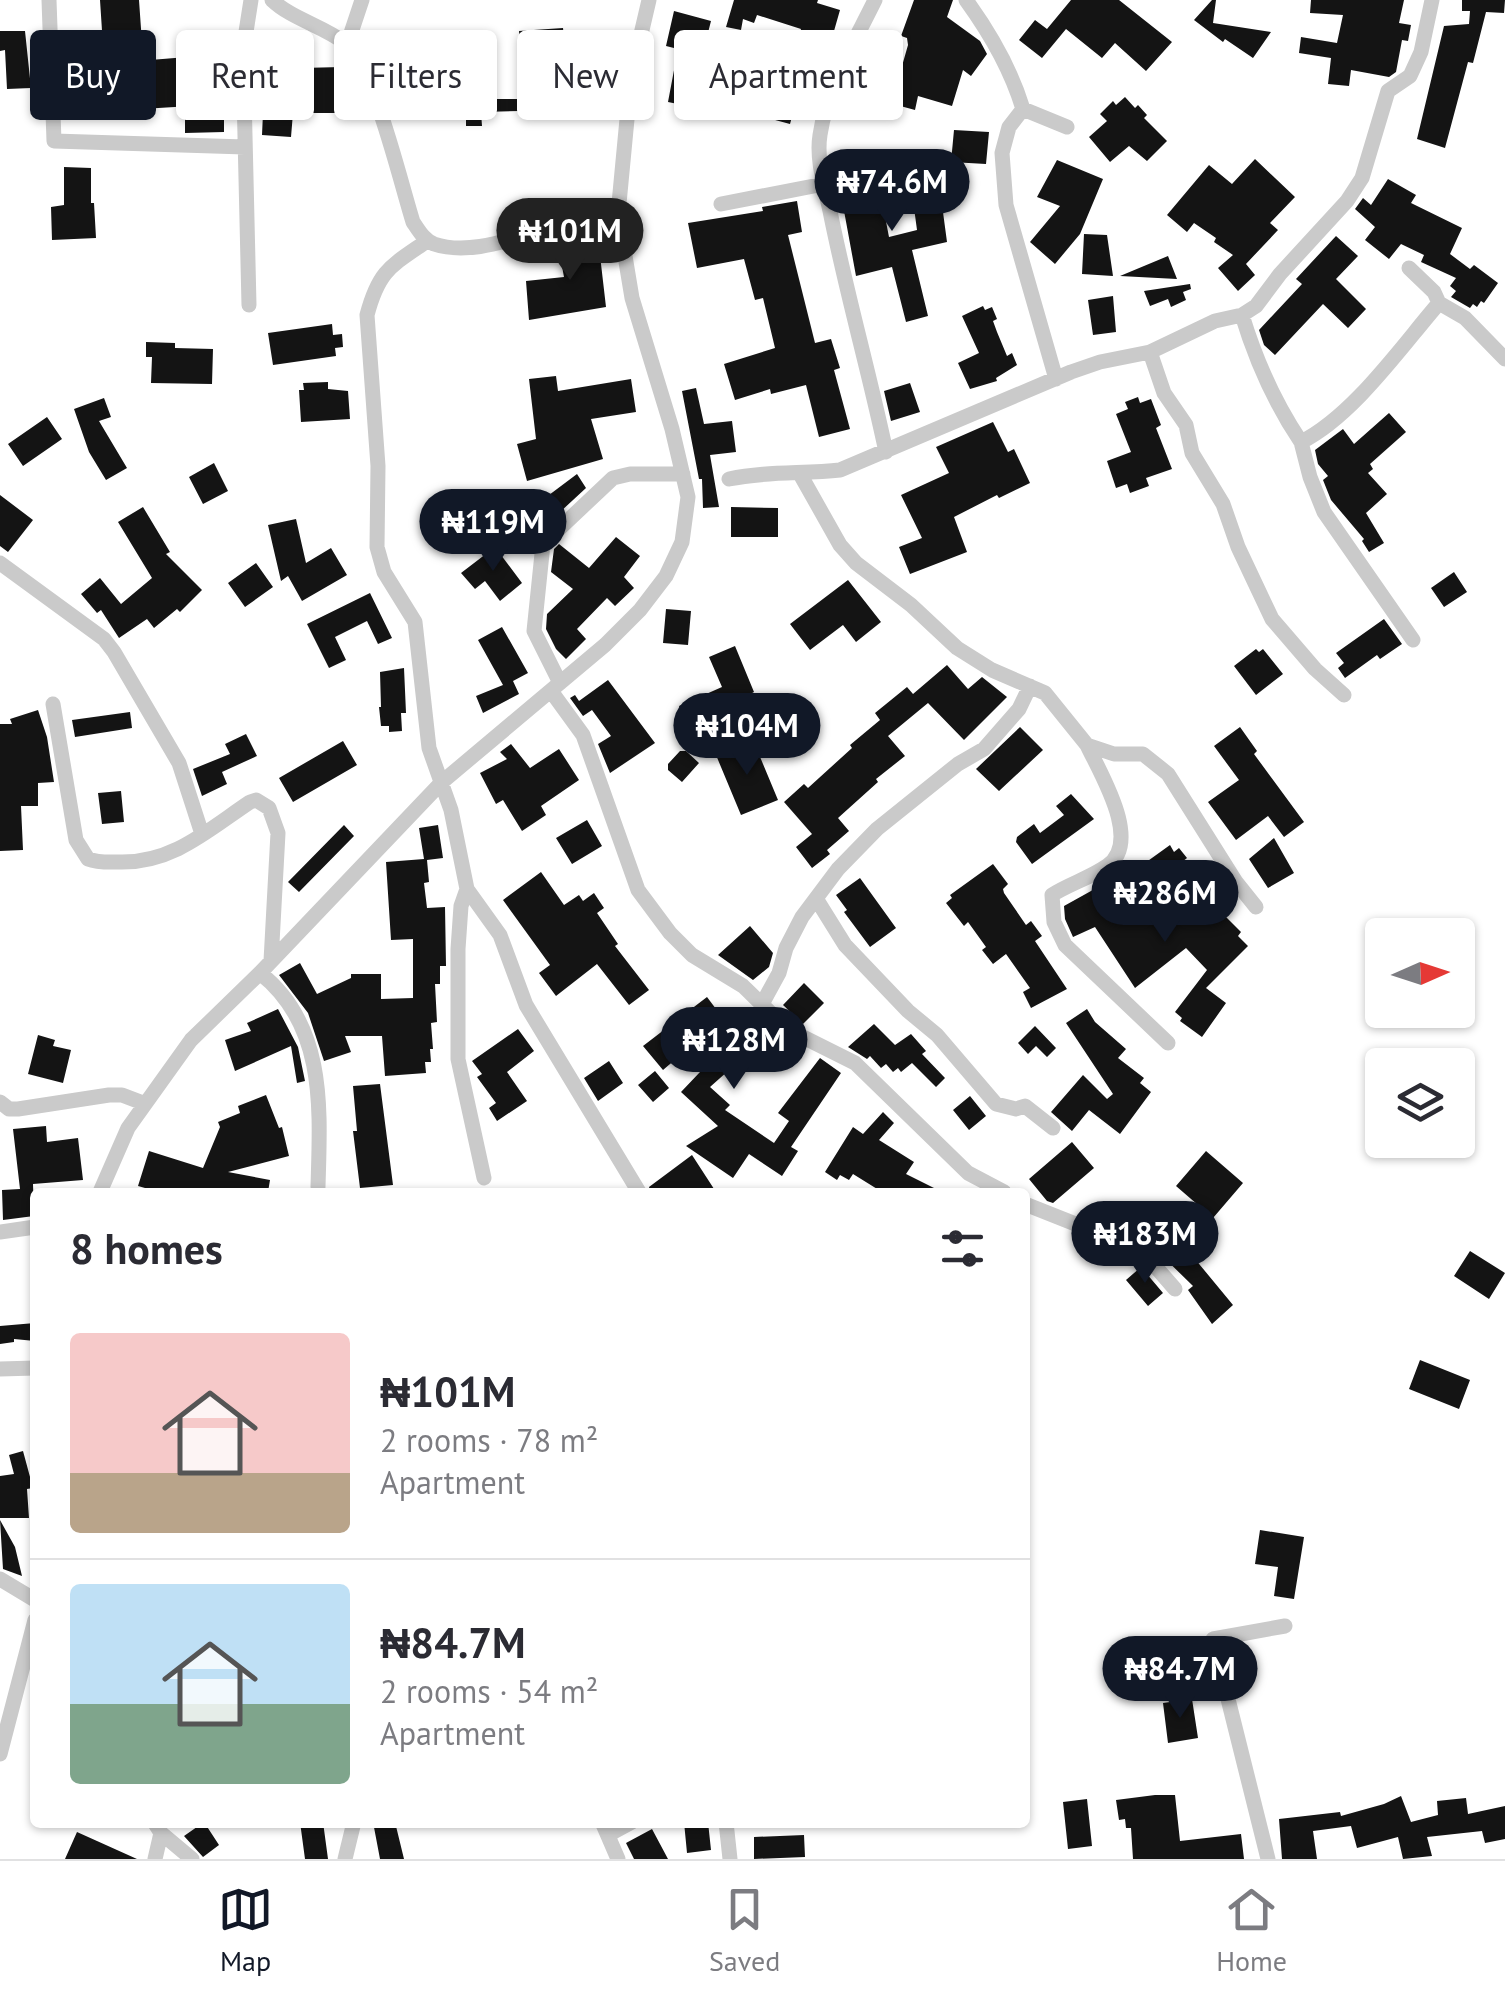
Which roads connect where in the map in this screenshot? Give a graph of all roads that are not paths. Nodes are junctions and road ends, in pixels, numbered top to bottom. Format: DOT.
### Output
graph roads {
  1 [pos="48,0"];
  2 [pos="252,0"];
  3 [pos="272,0"];
  4 [pos="362,0"];
  5 [pos="650,0"];
  6 [pos="875,0"];
  7 [pos="966,0"];
  8 [pos="1432,0"];
  9 [pos="352,30"];
  10 [pos="334,38"];
  11 [pos="1023,109"];
  12 [pos="380,120"];
  13 [pos="1066,127"];
  14 [pos="245,147"];
  15 [pos="824,184"];
  16 [pos="721,204"];
  17 [pos="618,214"];
  18 [pos="427,241"];
  19 [pos="1409,268"];
  20 [pos="1439,303"];
  21 [pos="249,305"];
  22 [pos="1242,315"];
  23 [pos="1150,352"];
  24 [pos="1505,359"];
  25 [pos="1056,379"];
  26 [pos="1302,442"];
  27 [pos="886,452"];
  28 [pos="683,474"];
  29 [pos="800,474"];
  30 [pos="729,479"];
  31 [pos="0,564"];
  32 [pos="1413,640"];
  33 [pos="1030,686"];
  34 [pos="556,687"];
  35 [pos="1344,695"];
  36 [pos="52,704"];
  37 [pos="1087,745"];
  38 [pos="442,782"];
  39 [pos="202,834"];
  40 [pos="467,889"];
  41 [pos="818,900"];
  42 [pos="1256,907"];
  43 [pos="266,967"];
  44 [pos="761,1006"];
  45 [pos="1168,1044"];
  46 [pos="0,1102"];
  47 [pos="143,1103"];
  48 [pos="1053,1128"];
  49 [pos="484,1178"];
  50 [pos="318,1187"];
  51 [pos="102,1188"];
  52 [pos="637,1188"];
  53 [pos="996,1188"];
  54 [pos="1030,1206"];
  55 [pos="30,1229"];
  56 [pos="0,1232"];
  57 [pos="1175,1289"];
  58 [pos="30,1368"];
  59 [pos="0,1369"];
  60 [pos="0,1578"];
  61 [pos="30,1597"];
  62 [pos="1285,1626"];
  63 [pos="30,1639"];
  64 [pos="0,1754"];
  65 [pos="157,1828"];
  66 [pos="353,1828"];
  67 [pos="727,1828"];
  68 [pos="605,1829"];
  69 [pos="155,1859"];
  70 [pos="192,1859"];
  71 [pos="345,1859"];
  72 [pos="618,1859"];
  73 [pos="730,1859"];
  74 [pos="1268,1859"];
  1 -- 14 [label="street"];
  2 -- 14 [label="street"];
  3 -- 10 [label="street"];
  4 -- 9 [label="street"];
  5 -- 17 [label="street"];
  6 -- 15 [label="street"];
  7 -- 11 [label="street"];
  8 -- 22 [label="street"];
  11 -- 13 [label="street"];
  11 -- 25 [label="street"];
  12 -- 18 [label="street"];
  14 -- 21 [label="street"];
  15 -- 16 [label="street"];
  15 -- 27 [label="street"];
  17 -- 18 [label="street"];
  17 -- 28 [label="street"];
  18 -- 38 [label="street"];
  19 -- 20 [label="street"];
  20 -- 24 [label="street"];
  20 -- 26 [label="street"];
  22 -- 23 [label="street"];
  22 -- 26 [label="street"];
  23 -- 25 [label="street"];
  23 -- 35 [label="street"];
  25 -- 27 [label="street"];
  26 -- 32 [label="street"];
  27 -- 29 [label="street"];
  28 -- 34 [label="street"];
  28 -- 34 [label="street"];
  29 -- 30 [label="street"];
  29 -- 33 [label="street"];
  31 -- 39 [label="street"];
  33 -- 37 [label="street"];
  33 -- 41 [label="street"];
  34 -- 38 [label="street"];
  34 -- 44 [label="street"];
  36 -- 39 [label="street"];
  37 -- 42 [label="street"];
  37 -- 45 [label="street"];
  38 -- 40 [label="street"];
  38 -- 43 [label="street"];
  39 -- 43 [label="street"];
  40 -- 49 [label="street"];
  40 -- 52 [label="street"];
  41 -- 44 [label="street"];
  41 -- 48 [label="street"];
  43 -- 47 [label="street"];
  43 -- 50 [label="street"];
  44 -- 53 [label="street"];
  46 -- 47 [label="street"];
  47 -- 51 [label="street"];
  54 -- 57 [label="street"];
  55 -- 56 [label="street"];
  58 -- 59 [label="street"];
  60 -- 61 [label="street"];
  62 -- 74 [label="street"];
  63 -- 64 [label="street"];
  65 -- 69 [label="street"];
  65 -- 70 [label="street"];
  66 -- 71 [label="street"];
  67 -- 73 [label="street"];
  68 -- 72 [label="street"];
}
